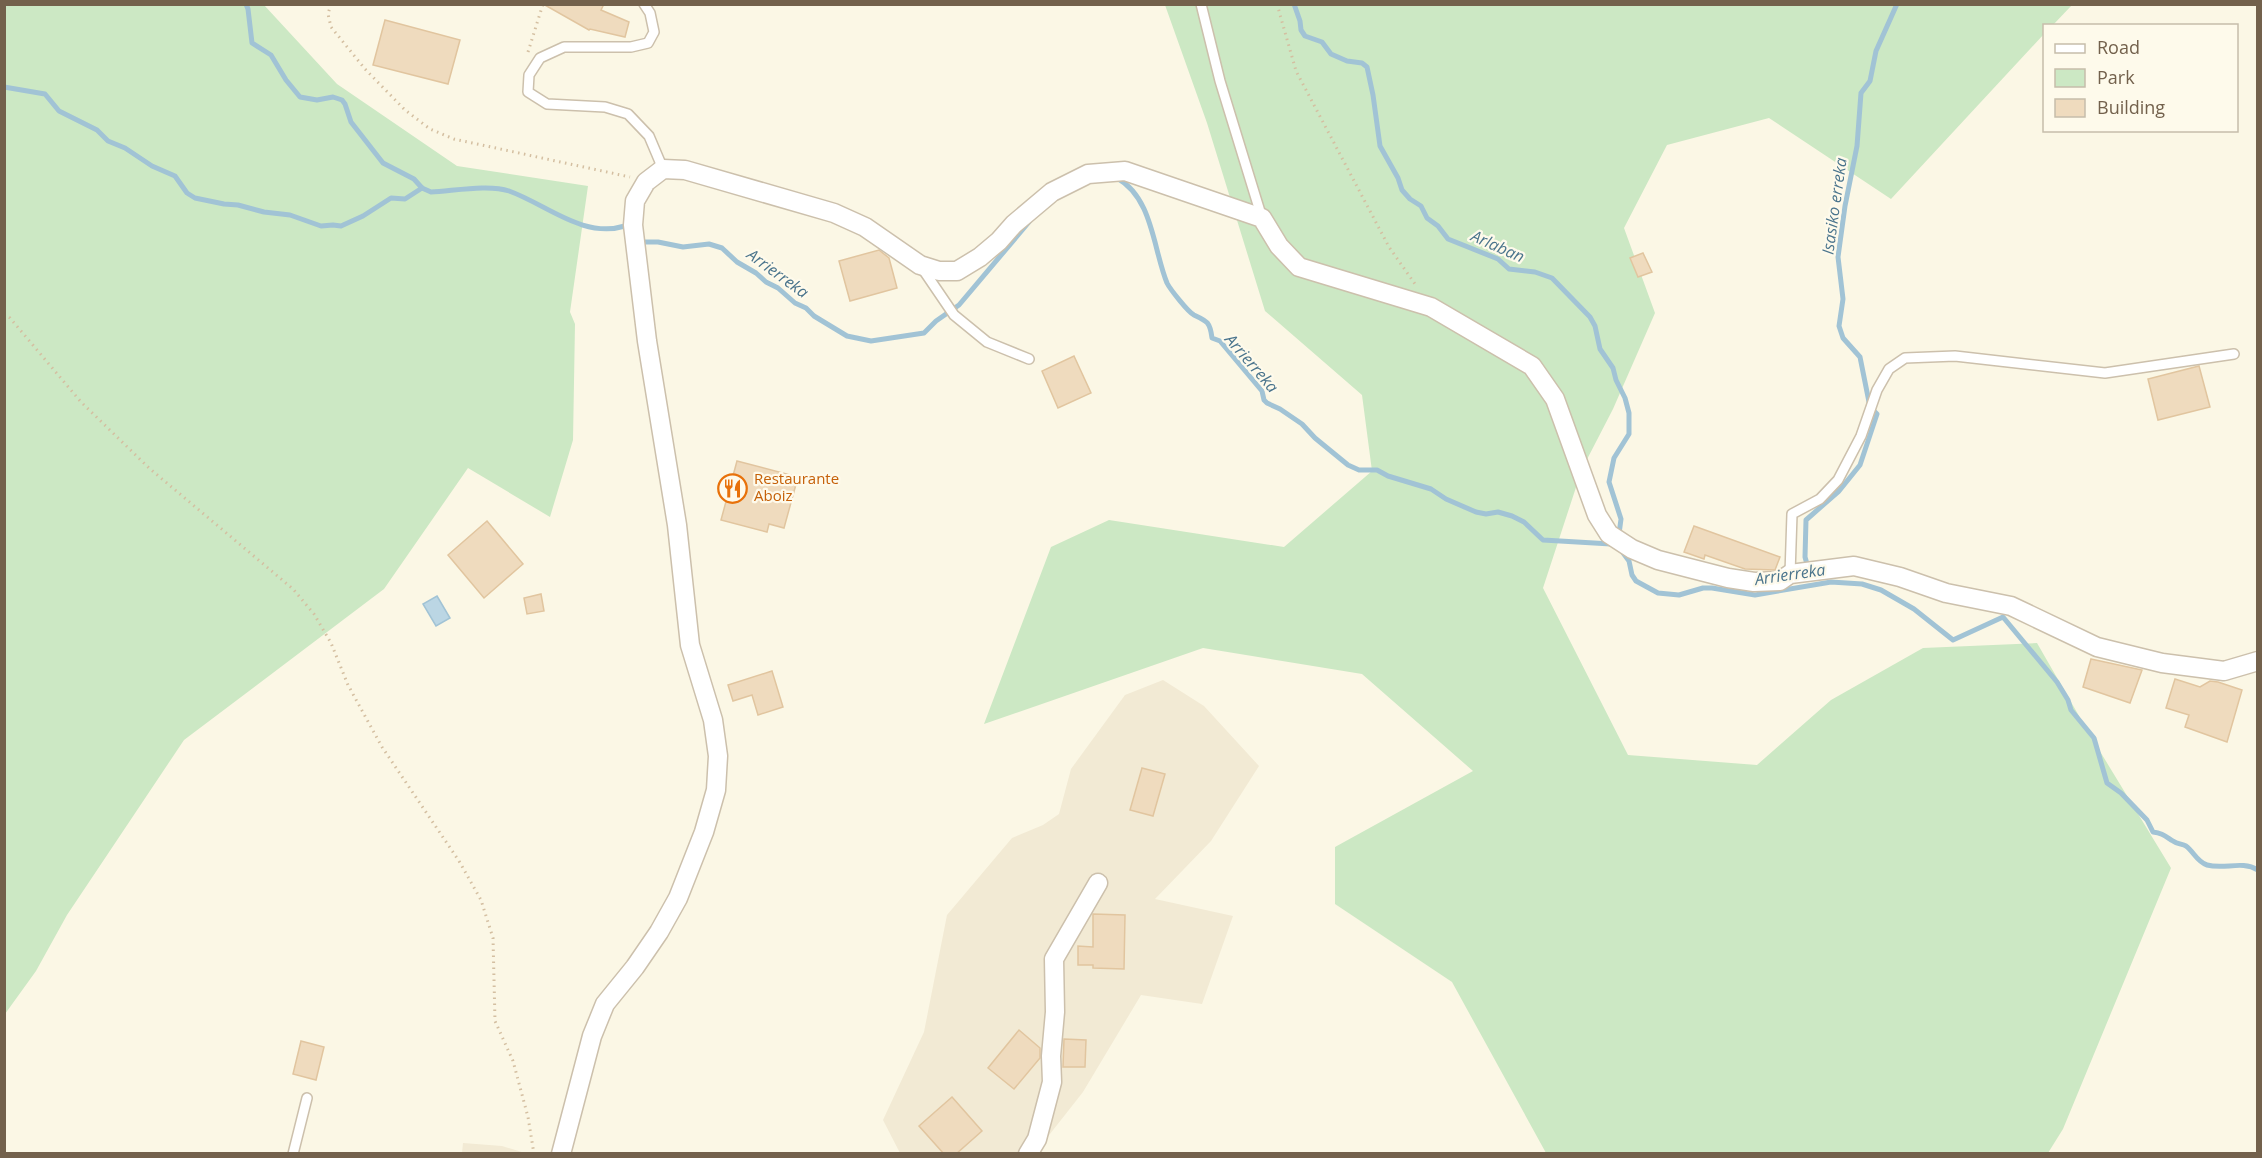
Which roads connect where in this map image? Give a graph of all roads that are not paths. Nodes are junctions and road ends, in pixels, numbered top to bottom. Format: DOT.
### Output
graph roads {
  1 [pos="644,4"];
  2 [pos="1201,4"];
  3 [pos="663,169"];
  4 [pos="1262,218"];
  5 [pos="920,265"];
  6 [pos="2234,354"];
  7 [pos="1029,359"];
  8 [pos="1790,574"];
  9 [pos="2258,661"];
  10 [pos="1098,883"];
  11 [pos="307,1098"];
  12 [pos="293,1154"];
  13 [pos="561,1154"];
  14 [pos="1028,1154"];
  1 -- 3 [label="lane"];
  2 -- 4 [label="lane"];
  3 -- 5 [label="street"];
  3 -- 13 [label="street"];
  4 -- 5 [label="street"];
  4 -- 8 [label="street"];
  5 -- 7 [label="lane"];
  6 -- 8 [label="lane"];
  8 -- 9 [label="street"];
  10 -- 14 [label="street"];
  11 -- 12 [label="lane"];
}
